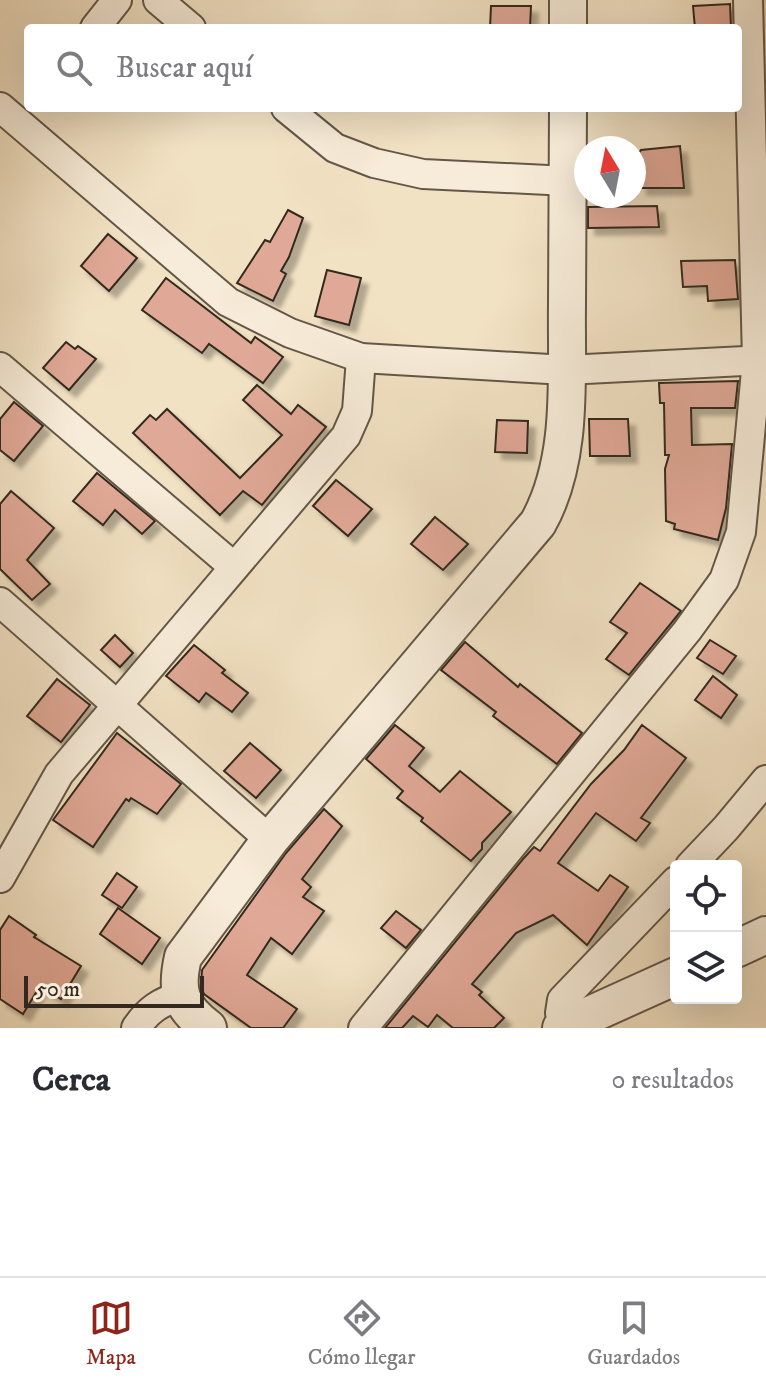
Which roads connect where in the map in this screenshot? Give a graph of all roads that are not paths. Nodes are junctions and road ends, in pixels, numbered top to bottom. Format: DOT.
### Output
graph roads {
  1 [pos="117,0"];
  2 [pos="158,0"];
  3 [pos="568,0"];
  4 [pos="748,0"];
  5 [pos="98,24"];
  6 [pos="186,24"];
  7 [pos="568,24"];
  8 [pos="16,112"];
  9 [pos="291,112"];
  10 [pos="568,112"];
  11 [pos="568,181"];
  12 [pos="361,358"];
  13 [pos="762,360"];
  14 [pos="0,367"];
  15 [pos="566,370"];
  16 [pos="234,567"];
  17 [pos="0,602"];
  18 [pos="117,706"];
  19 [pos="766,780"];
  20 [pos="270,840"];
  21 [pos="696,860"];
  22 [pos="0,878"];
  23 [pos="670,887"];
  24 [pos="766,935"];
  25 [pos="742,946"];
  26 [pos="670,979"];
  27 [pos="181,996"];
  28 [pos="563,1027"];
  29 [pos="136,1028"];
  30 [pos="208,1028"];
  31 [pos="363,1028"];
  1 -- 5 [label="street"];
  2 -- 6 [label="street"];
  3 -- 7 [label="street"];
  4 -- 13 [label="street"];
  8 -- 12 [label="street"];
  9 -- 11 [label="street"];
  10 -- 11 [label="street"];
  11 -- 15 [label="street"];
  12 -- 15 [label="street"];
  12 -- 16 [label="street"];
  13 -- 15 [label="street"];
  13 -- 31 [label="street"];
  14 -- 16 [label="street"];
  15 -- 20 [label="street"];
  16 -- 18 [label="street"];
  17 -- 18 [label="street"];
  18 -- 20 [label="street"];
  18 -- 22 [label="street"];
  19 -- 21 [label="street"];
  20 -- 27 [label="street"];
  23 -- 28 [label="street"];
  24 -- 25 [label="street"];
  26 -- 28 [label="street"];
  27 -- 29 [label="street"];
  27 -- 30 [label="street"];
}
